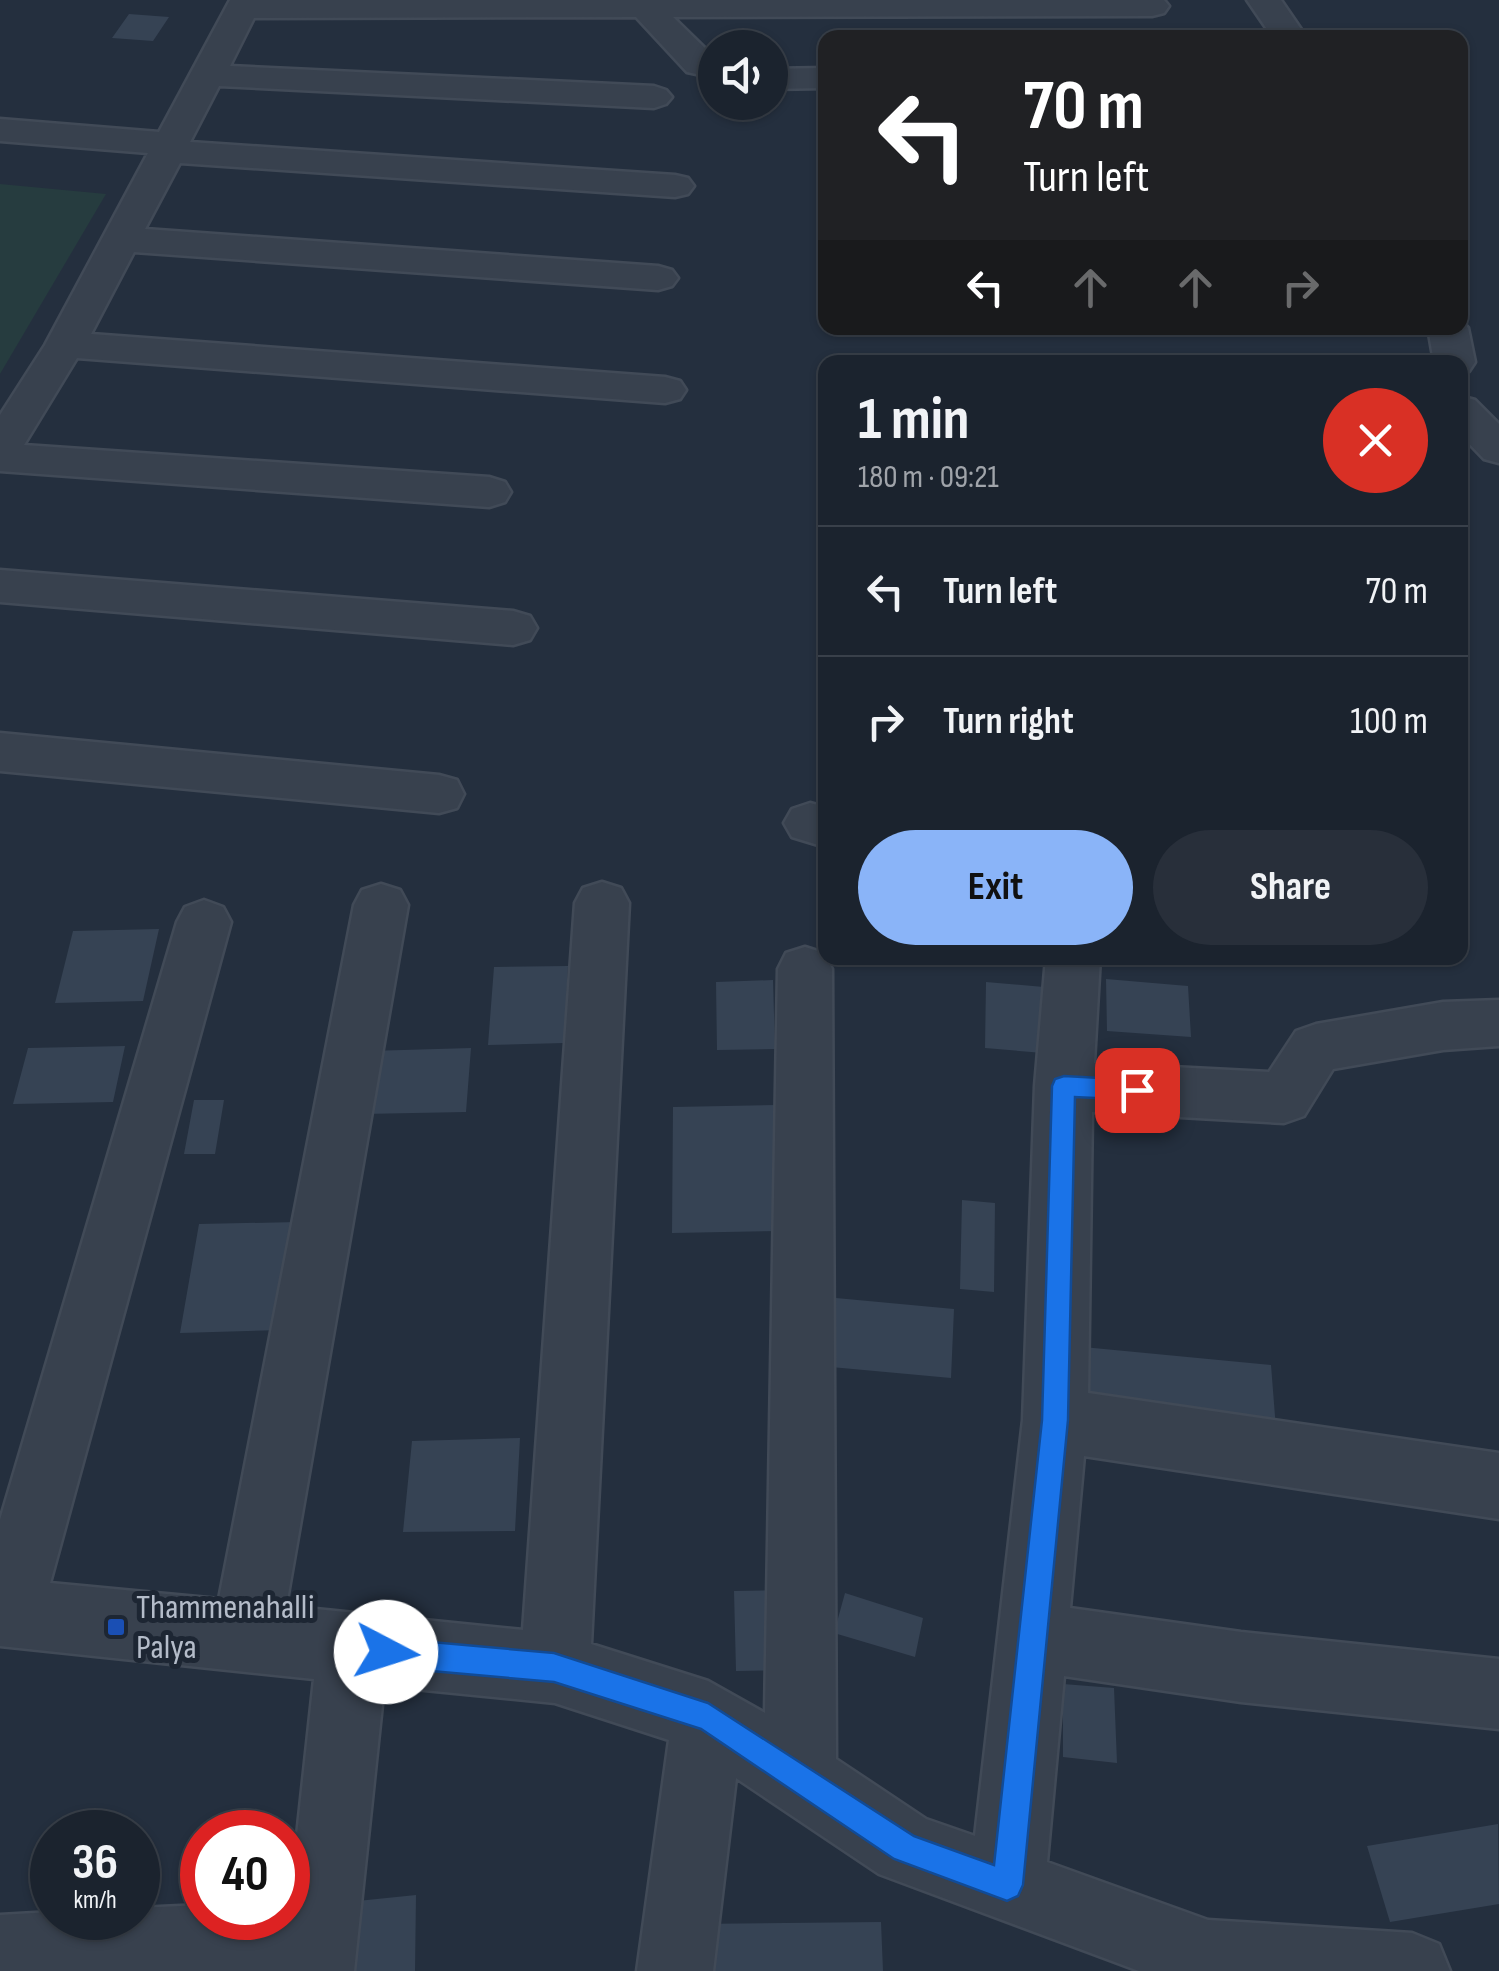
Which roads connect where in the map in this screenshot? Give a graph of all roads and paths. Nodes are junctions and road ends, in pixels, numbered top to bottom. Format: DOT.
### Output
graph roads {
  1 [pos="1264,0"];
  2 [pos="245,4"];
  3 [pos="530,4"];
  4 [pos="1152,6"];
  5 [pos="645,7"];
  6 [pos="762,7"];
  7 [pos="882,30"];
  8 [pos="1285,30"];
  9 [pos="698,63"];
  10 [pos="208,75"];
  11 [pos="818,78"];
  12 [pos="788,79"];
  13 [pos="654,97"];
  14 [pos="0,130"];
  15 [pos="170,148"];
  16 [pos="676,186"];
  17 [pos="120,239"];
  18 [pos="658,278"];
  19 [pos="66,345"];
  20 [pos="665,390"];
  21 [pos="1468,417"];
  22 [pos="0,449"];
  23 [pos="1499,449"];
  24 [pos="0,457"];
  25 [pos="489,492"];
  26 [pos="0,586"];
  27 [pos="514,628"];
  28 [pos="0,752"];
  29 [pos="439,794"];
  30 [pos="602,903"];
  31 [pos="382,905"];
  32 [pos="204,922"];
  33 [pos="1073,965"];
  34 [pos="804,969"];
  35 [pos="1499,1023"];
  36 [pos="1064,1086"];
  37 [pos="1055,1420"];
  38 [pos="1499,1486"];
  39 [pos="4,1613"];
  40 [pos="1032,1637"];
  41 [pos="246,1638"];
  42 [pos="353,1649"];
  43 [pos="554,1668"];
  44 [pos="1499,1694"];
  45 [pos="708,1717"];
  46 [pos="800,1778"];
  47 [pos="1007,1885"];
  48 [pos="0,1954"];
  49 [pos="317,1954"];
  50 [pos="675,1971"];
  51 [pos="1412,1971"];
  1 -- 8 [label="street"];
  2 -- 3 [label="street"];
  2 -- 10 [label="street"];
  3 -- 5 [label="street"];
  4 -- 6 [label="street"];
  5 -- 6 [label="street"];
  5 -- 9 [label="street"];
  6 -- 7 [label="street"];
  10 -- 13 [label="street"];
  10 -- 15 [label="street"];
  11 -- 12 [label="street"];
  14 -- 15 [label="street"];
  15 -- 16 [label="street"];
  15 -- 17 [label="street"];
  17 -- 18 [label="street"];
  17 -- 19 [label="street"];
  19 -- 20 [label="street"];
  19 -- 22 [label="street"];
  21 -- 23 [label="street"];
  24 -- 25 [label="street"];
  26 -- 27 [label="street"];
  28 -- 29 [label="street"];
  30 -- 43 [label="street"];
  31 -- 41 [label="street"];
  32 -- 39 [label="street"];
  33 -- 36 [label="street"];
  34 -- 46 [label="street"];
  35 -- 36 [label="street"];
  36 -- 37 [label="street"];
  37 -- 38 [label="street"];
  37 -- 40 [label="street"];
  39 -- 41 [label="street"];
  40 -- 44 [label="street"];
  40 -- 47 [label="street"];
  41 -- 42 [label="street"];
  42 -- 43 [label="street"];
  42 -- 49 [label="street"];
  43 -- 45 [label="street"];
  45 -- 46 [label="street"];
  45 -- 50 [label="street"];
  46 -- 47 [label="street"];
  47 -- 51 [label="street"];
  48 -- 49 [label="street"];
}
